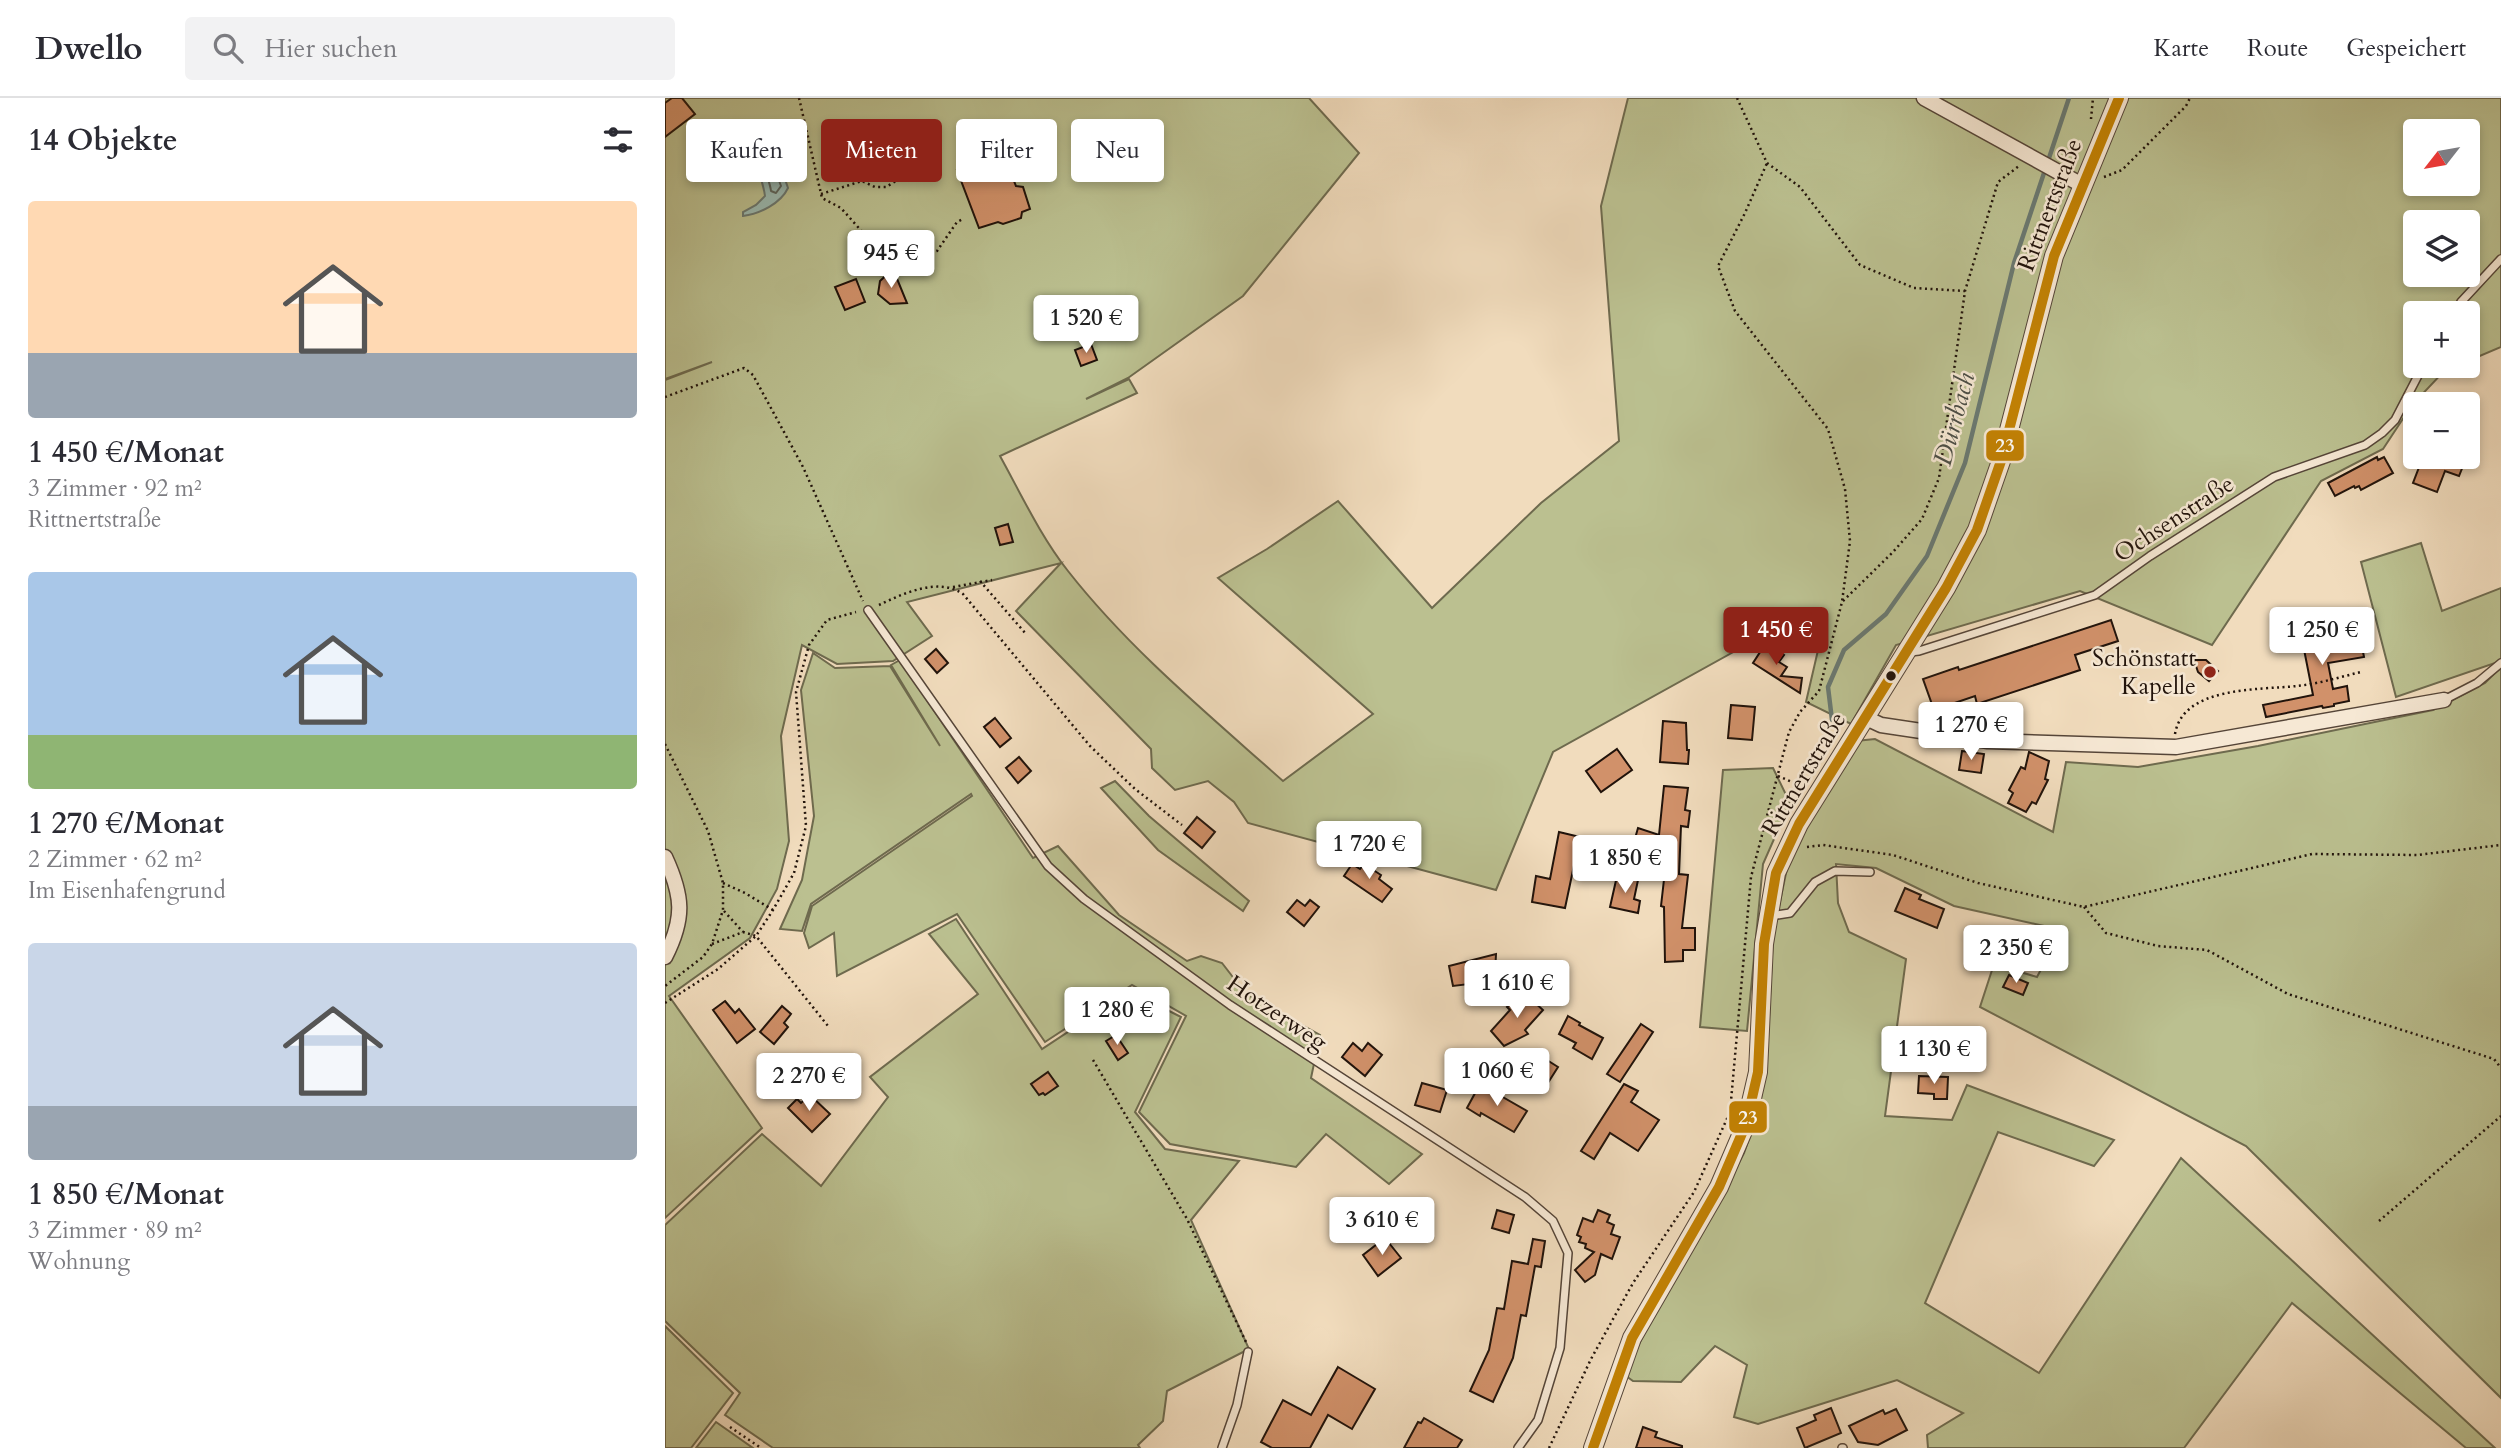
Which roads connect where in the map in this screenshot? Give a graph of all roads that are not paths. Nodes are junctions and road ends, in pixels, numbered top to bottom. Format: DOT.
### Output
graph roads {
  1 [pos="1924,98"];
  2 [pos="2119,98"];
  3 [pos="2082,185"];
  4 [pos="2501,259"];
  5 [pos="2462,301"];
  6 [pos="2417,378"];
  7 [pos="868,610"];
  8 [pos="1907,652"];
  9 [pos="2501,663"];
  10 [pos="2444,700"];
  11 [pos="1866,718"];
  12 [pos="665,857"];
  13 [pos="1870,872"];
  14 [pos="1767,916"];
  15 [pos="665,957"];
  16 [pos="1248,1352"];
  17 [pos="1222,1448"];
  18 [pos="1518,1448"];
  19 [pos="1593,1448"];
  1 -- 3 [label="street"];
  2 -- 3 [label="street, Rittnertstraße"];
  3 -- 8 [label="street, Rittnertstraße"];
  4 -- 5 [label="lane"];
  6 -- 8 [label="lane, Ochsenstraße"];
  7 -- 18 [label="lane, Hotzerweg"];
  8 -- 11 [label="street, Rittnertstraße"];
  9 -- 10 [label="lane"];
  10 -- 11 [label="street"];
  11 -- 14 [label="street, Rittnertstraße"];
  12 -- 15 [label="street"];
  13 -- 14 [label="lane"];
  14 -- 19 [label="street, Rittnertstraße"];
  16 -- 17 [label="lane"];
}
